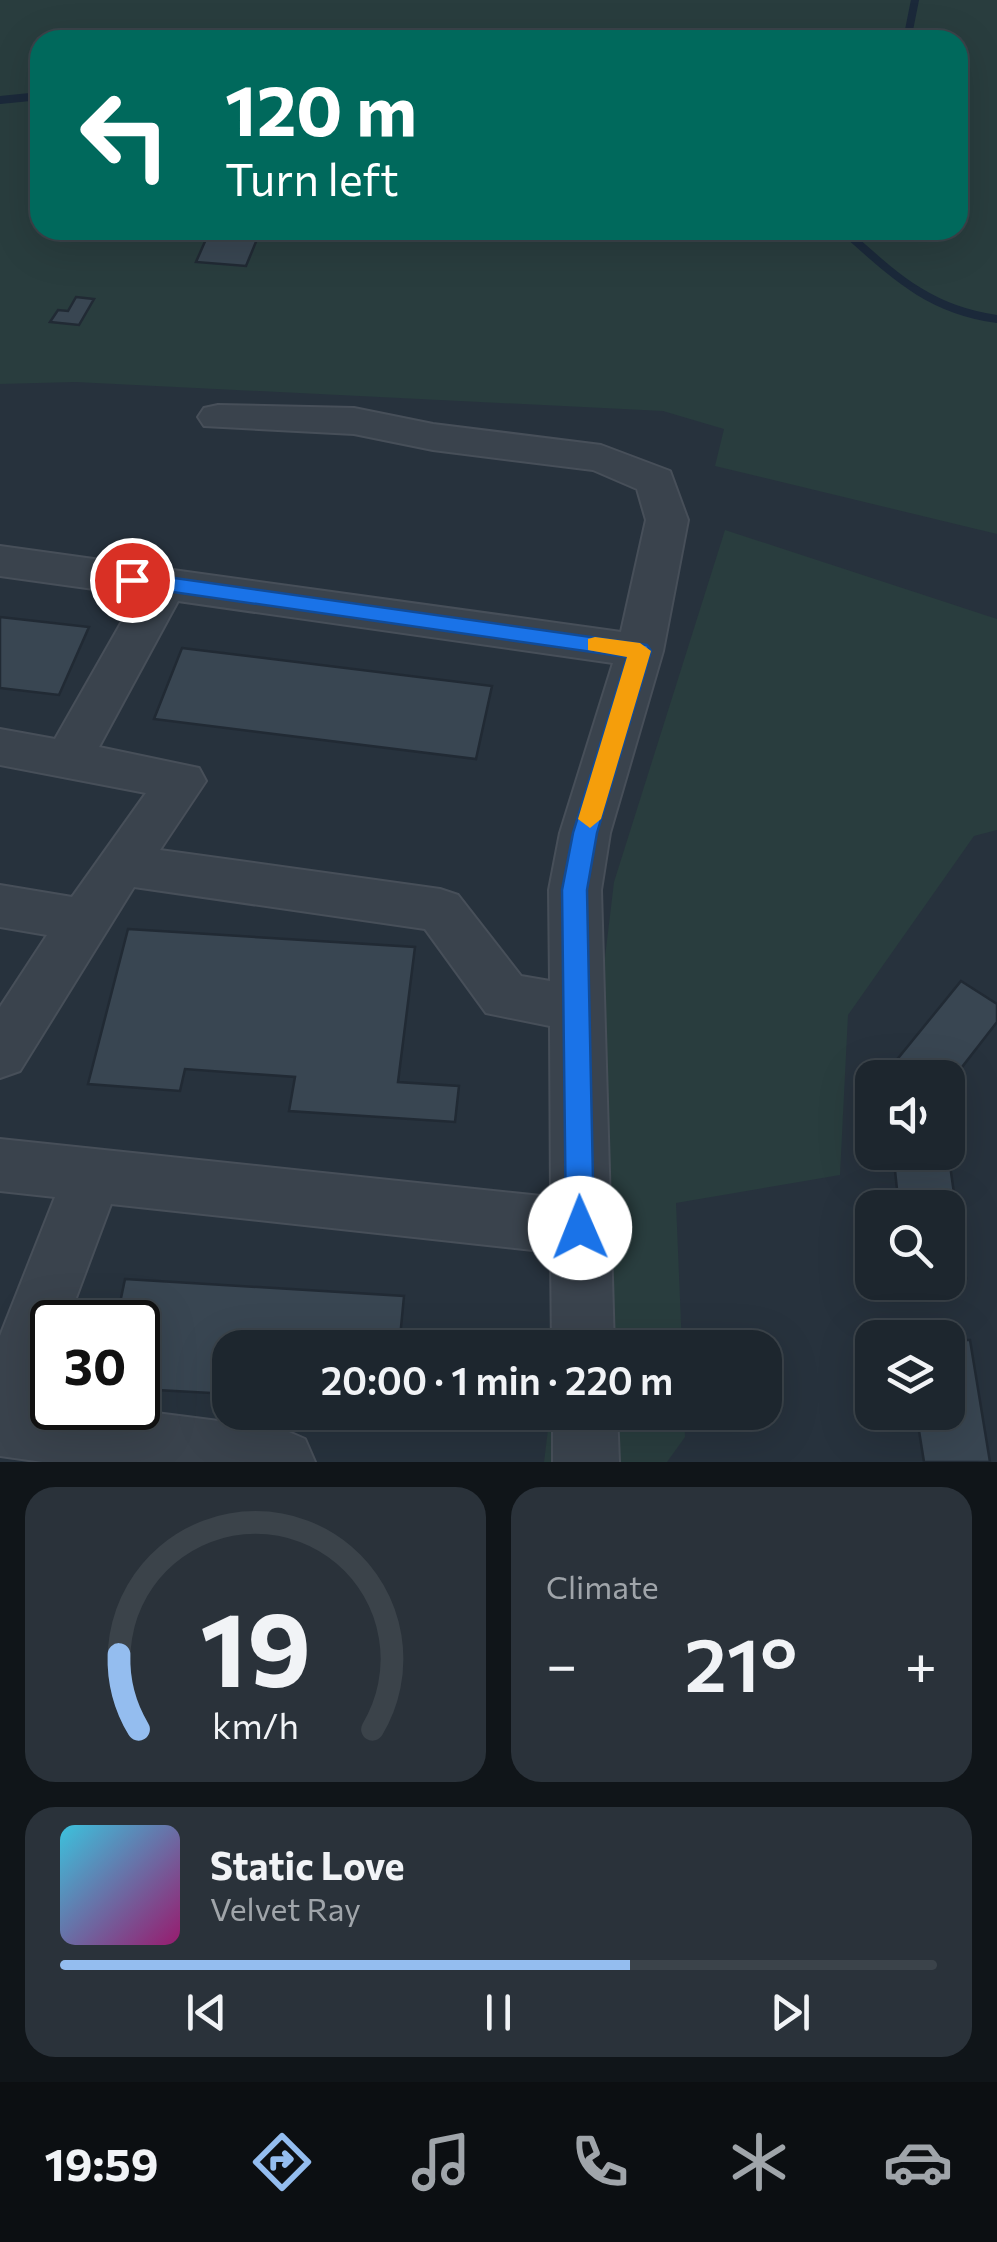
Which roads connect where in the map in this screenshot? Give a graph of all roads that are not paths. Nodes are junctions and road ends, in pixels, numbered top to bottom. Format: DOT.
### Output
graph roads {
  1 [pos="218,417"];
  2 [pos="0,561"];
  3 [pos="165,584"];
  4 [pos="640,651"];
  5 [pos="0,747"];
  6 [pos="68,760"];
  7 [pos="122,865"];
  8 [pos="0,906"];
  9 [pos="86,922"];
  10 [pos="574,1007"];
  11 [pos="0,1054"];
  12 [pos="0,1165"];
  13 [pos="93,1176"];
  14 [pos="580,1228"];
  15 [pos="583,1330"];
  16 [pos="0,1420"];
  17 [pos="585,1430"];
  18 [pos="282,1462"];
  19 [pos="586,1462"];
  1 -- 4 [label="street"];
  2 -- 3 [label="street"];
  3 -- 4 [label="street"];
  3 -- 6 [label="street"];
  4 -- 10 [label="street"];
  5 -- 6 [label="street"];
  6 -- 7 [label="street"];
  7 -- 9 [label="street"];
  7 -- 10 [label="street"];
  8 -- 9 [label="street"];
  9 -- 11 [label="street"];
  10 -- 14 [label="street"];
  12 -- 13 [label="street"];
  13 -- 14 [label="street"];
  13 -- 16 [label="street"];
  14 -- 15 [label="street"];
  16 -- 18 [label="street"];
  17 -- 19 [label="street"];
}
